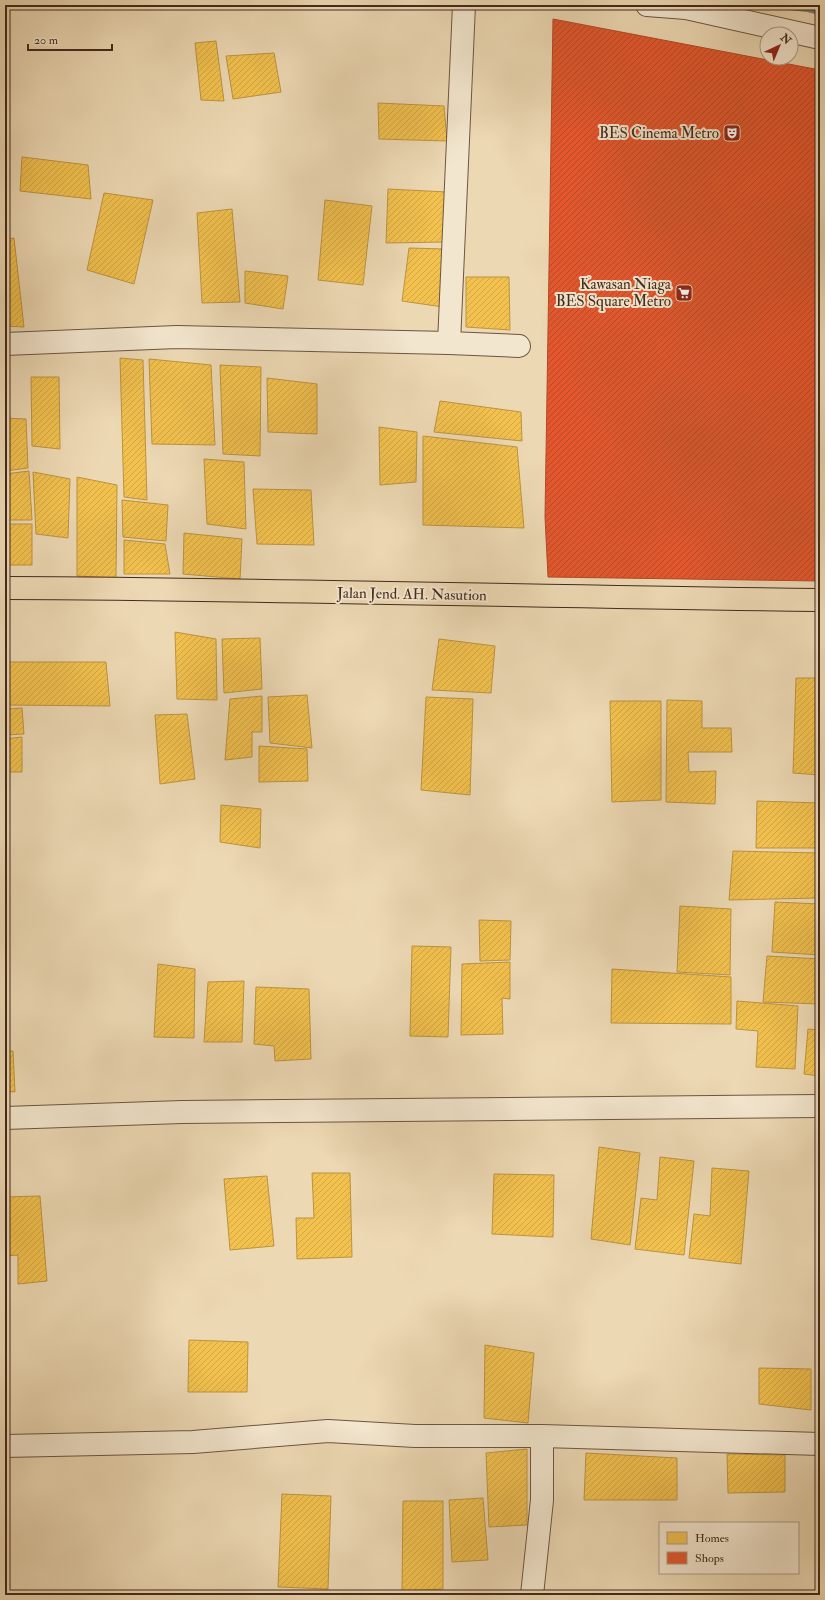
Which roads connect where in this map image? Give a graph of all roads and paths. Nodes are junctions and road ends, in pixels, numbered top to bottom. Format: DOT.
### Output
graph roads {
  1 [pos="464,5"];
  2 [pos="647,5"];
  3 [pos="820,38"];
  4 [pos="449,343"];
  5 [pos="5,344"];
  6 [pos="518,346"];
  7 [pos="5,588"];
  8 [pos="820,600"];
  9 [pos="820,1106"];
  10 [pos="5,1118"];
  11 [pos="542,1436"];
  12 [pos="820,1444"];
  13 [pos="5,1446"];
  14 [pos="532,1595"];
  1 -- 4 [label="street"];
  2 -- 3 [label="street"];
  4 -- 5 [label="street"];
  4 -- 6 [label="street"];
  7 -- 8 [label="highway, Jalan Jend. AH. Nasution"];
  9 -- 10 [label="street"];
  11 -- 12 [label="street"];
  11 -- 13 [label="street"];
  11 -- 14 [label="street"];
}
